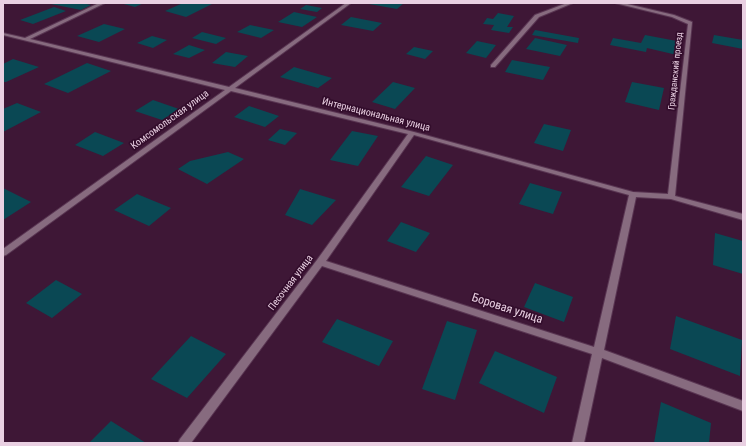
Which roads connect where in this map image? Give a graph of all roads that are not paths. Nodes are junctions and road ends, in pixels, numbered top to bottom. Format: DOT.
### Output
graph roads {
  1 [pos="103,3"];
  2 [pos="349,3"];
  3 [pos="571,3"];
  4 [pos="617,3"];
  5 [pos="3,34"];
  6 [pos="26,39"];
  7 [pos="493,66"];
  8 [pos="230,89"];
  9 [pos="412,133"];
  10 [pos="632,194"];
  11 [pos="671,197"];
  12 [pos="743,218"];
  13 [pos="3,253"];
  14 [pos="320,262"];
  15 [pos="598,352"];
  16 [pos="743,406"];
  17 [pos="184,443"];
  18 [pos="578,443"];
  1 -- 6 [label="street"];
  2 -- 8 [label="street, Комсомольская улица"];
  3 -- 7 [label="street"];
  4 -- 11 [label="street, Гражданский проезд"];
  5 -- 6 [label="street, Интернациональная улица"];
  6 -- 8 [label="street, Интернациональная улица"];
  8 -- 9 [label="street, Интернациональная улица"];
  8 -- 13 [label="street, Комсомольская улица"];
  9 -- 10 [label="street, Интернациональная улица"];
  9 -- 14 [label="street, Песочная улица"];
  10 -- 11 [label="street, Интернациональная улица"];
  10 -- 15 [label="street"];
  11 -- 12 [label="street, Интернациональная улица"];
  14 -- 15 [label="street, Боровая улица"];
  14 -- 17 [label="street, Песочная улица"];
  15 -- 16 [label="street, Боровая улица"];
  15 -- 18 [label="street"];
}
